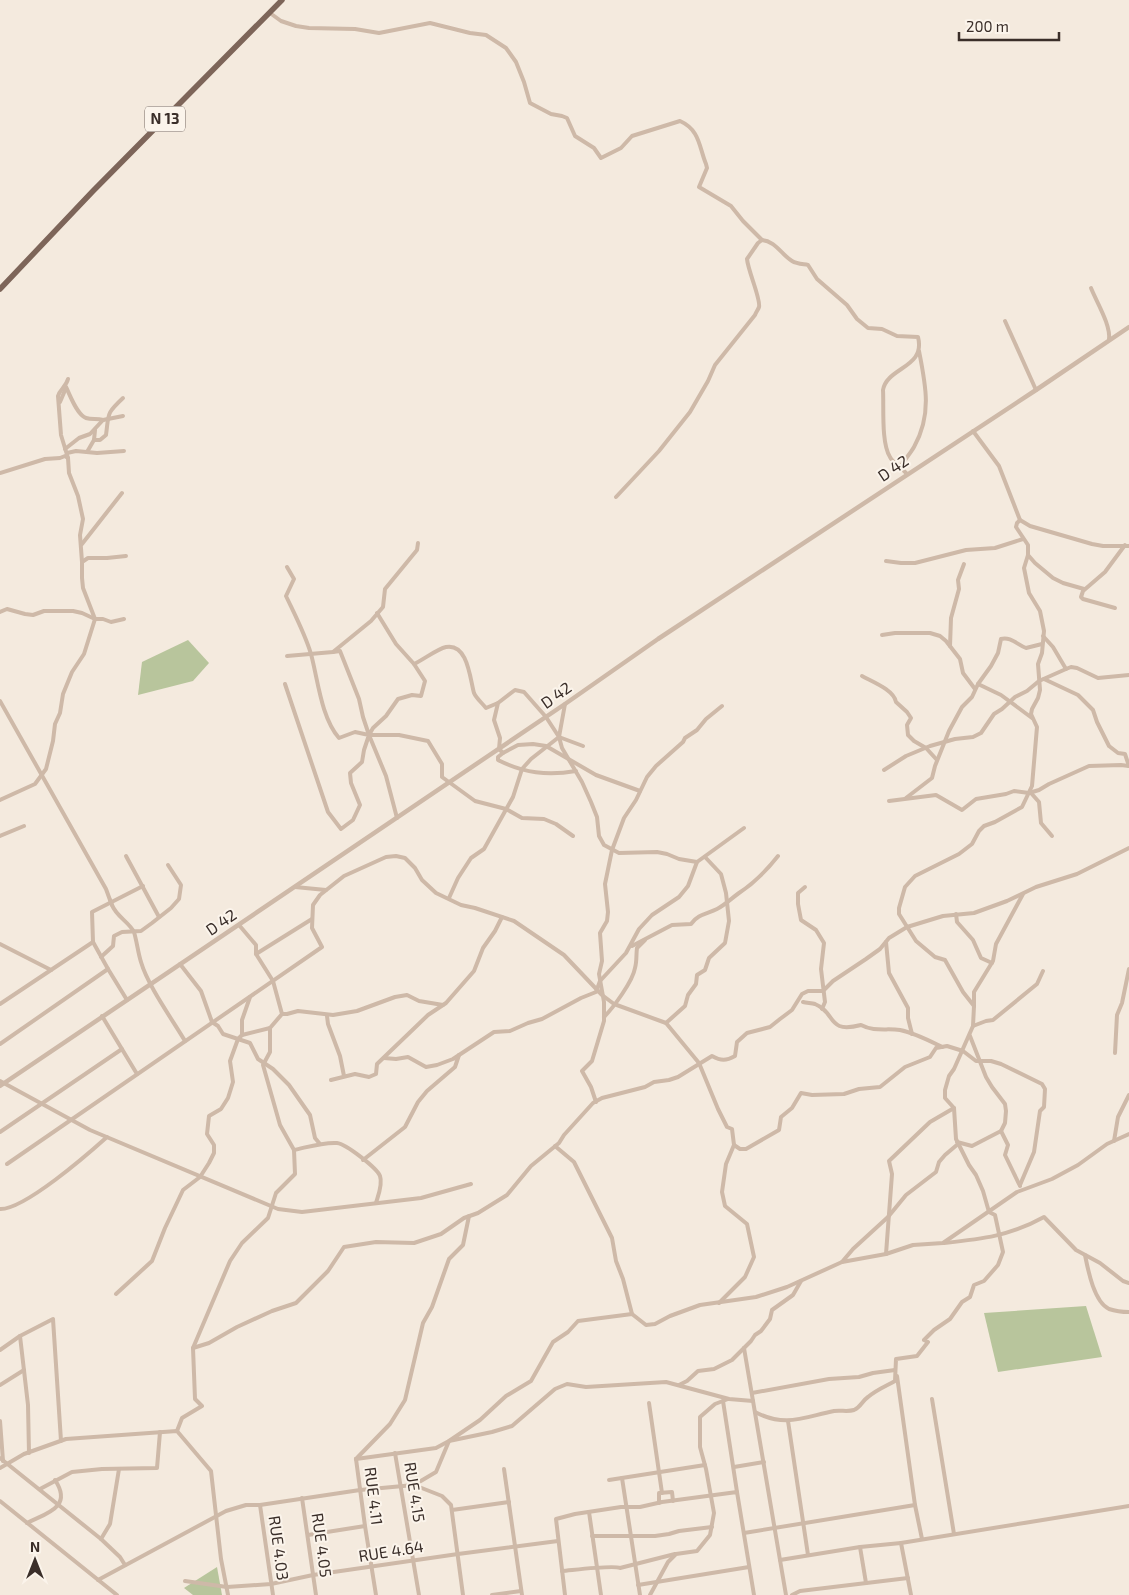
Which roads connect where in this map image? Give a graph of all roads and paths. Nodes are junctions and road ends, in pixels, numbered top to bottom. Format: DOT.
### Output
graph roads {
  1 [pos="282,0"];
  2 [pos="270,13"];
  3 [pos="762,240"];
  4 [pos="1091,288"];
  5 [pos="0,289"];
  6 [pos="1005,321"];
  7 [pos="1129,327"];
  8 [pos="1109,340"];
  9 [pos="919,351"];
  10 [pos="68,379"];
  11 [pos="66,388"];
  12 [pos="1036,390"];
  13 [pos="123,398"];
  14 [pos="123,416"];
  15 [pos="105,420"];
  16 [pos="94,430"];
  17 [pos="973,431"];
  18 [pos="94,440"];
  19 [pos="66,451"];
  20 [pos="124,451"];
  21 [pos="87,452"];
  22 [pos="68,458"];
  23 [pos="901,466"];
  24 [pos="0,474"];
  25 [pos="907,474"];
  26 [pos="122,493"];
  27 [pos="616,497"];
  28 [pos="1020,520"];
  29 [pos="1023,539"];
  30 [pos="82,544"];
  31 [pos="418,544"];
  32 [pos="1127,546"];
  33 [pos="1028,554"];
  34 [pos="126,556"];
  35 [pos="886,560"];
  36 [pos="82,562"];
  37 [pos="964,564"];
  38 [pos="286,567"];
  39 [pos="1084,589"];
  40 [pos="1115,608"];
  41 [pos="0,612"];
  42 [pos="377,613"];
  43 [pos="95,619"];
  44 [pos="124,619"];
  45 [pos="882,635"];
  46 [pos="1043,636"];
  47 [pos="1042,644"];
  48 [pos="950,646"];
  49 [pos="333,652"];
  50 [pos="310,653"];
  51 [pos="287,656"];
  52 [pos="414,664"];
  53 [pos="1066,669"];
  54 [pos="1129,675"];
  55 [pos="862,676"];
  56 [pos="1044,679"];
  57 [pos="1039,681"];
  58 [pos="285,684"];
  59 [pos="978,684"];
  60 [pos="975,690"];
  61 [pos="0,701"];
  62 [pos="1009,702"];
  63 [pos="498,703"];
  64 [pos="565,704"];
  65 [pos="722,706"];
  66 [pos="546,717"];
  67 [pos="1032,718"];
  68 [pos="369,735"];
  69 [pos="559,737"];
  70 [pos="944,742"];
  71 [pos="546,746"];
  72 [pos="583,746"];
  73 [pos="926,748"];
  74 [pos="501,751"];
  75 [pos="570,760"];
  76 [pos="937,760"];
  77 [pos="522,768"];
  78 [pos="583,768"];
  79 [pos="884,770"];
  80 [pos="576,771"];
  81 [pos="42,774"];
  82 [pos="449,783"];
  83 [pos="640,791"];
  84 [pos="1030,793"];
  85 [pos="906,798"];
  86 [pos="0,800"];
  87 [pos="889,800"];
  88 [pos="506,809"];
  89 [pos="397,818"];
  90 [pos="24,826"];
  91 [pos="744,828"];
  92 [pos="0,836"];
  93 [pos="573,836"];
  94 [pos="1052,836"];
  95 [pos="1129,848"];
  96 [pos="612,850"];
  97 [pos="126,856"];
  98 [pos="778,856"];
  99 [pos="705,857"];
  100 [pos="697,862"];
  101 [pos="168,865"];
  102 [pos="143,886"];
  103 [pos="294,887"];
  104 [pos="805,888"];
  105 [pos="326,890"];
  106 [pos="1024,893"];
  107 [pos="449,898"];
  108 [pos="727,903"];
  109 [pos="956,914"];
  110 [pos="159,917"];
  111 [pos="502,917"];
  112 [pos="312,919"];
  113 [pos="239,925"];
  114 [pos="907,927"];
  115 [pos="133,930"];
  116 [pos="648,937"];
  117 [pos="93,942"];
  118 [pos="886,942"];
  119 [pos="0,944"];
  120 [pos="630,948"];
  121 [pos="256,954"];
  122 [pos="101,957"];
  123 [pos="992,963"];
  124 [pos="180,964"];
  125 [pos="1129,968"];
  126 [pos="51,970"];
  127 [pos="108,970"];
  128 [pos="1043,971"];
  129 [pos="272,981"];
  130 [pos="600,981"];
  131 [pos="151,984"];
  132 [pos="597,988"];
  133 [pos="823,991"];
  134 [pos="602,995"];
  135 [pos="250,996"];
  136 [pos="127,1000"];
  137 [pos="803,1002"];
  138 [pos="0,1004"];
  139 [pos="614,1004"];
  140 [pos="443,1005"];
  141 [pos="974,1006"];
  142 [pos="822,1009"];
  143 [pos="282,1014"];
  144 [pos="102,1016"];
  145 [pos="327,1016"];
  146 [pos="604,1017"];
  147 [pos="212,1022"];
  148 [pos="666,1023"];
  149 [pos="973,1026"];
  150 [pos="270,1028"];
  151 [pos="242,1034"];
  152 [pos="912,1034"];
  153 [pos="970,1036"];
  154 [pos="238,1039"];
  155 [pos="185,1041"];
  156 [pos="0,1044"];
  157 [pos="942,1047"];
  158 [pos="122,1049"];
  159 [pos="963,1051"];
  160 [pos="1115,1054"];
  161 [pos="459,1055"];
  162 [pos="384,1058"];
  163 [pos="980,1060"];
  164 [pos="264,1062"];
  165 [pos="700,1063"];
  166 [pos="138,1074"];
  167 [pos="344,1076"];
  168 [pos="331,1080"];
  169 [pos="1,1084"];
  170 [pos="1129,1095"];
  171 [pos="596,1102"];
  172 [pos="40,1104"];
  173 [pos="954,1108"];
  174 [pos="72,1121"];
  175 [pos="1001,1131"];
  176 [pos="0,1132"];
  177 [pos="1129,1134"];
  178 [pos="107,1137"];
  179 [pos="1114,1141"];
  180 [pos="958,1143"];
  181 [pos="320,1144"];
  182 [pos="734,1145"];
  183 [pos="555,1146"];
  184 [pos="294,1150"];
  185 [pos="363,1160"];
  186 [pos="7,1164"];
  187 [pos="200,1176"];
  188 [pos="471,1184"];
  189 [pos="1020,1185"];
  190 [pos="1023,1190"];
  191 [pos="376,1203"];
  192 [pos="272,1207"];
  193 [pos="0,1209"];
  194 [pos="989,1212"];
  195 [pos="469,1216"];
  196 [pos="888,1217"];
  197 [pos="1000,1235"];
  198 [pos="943,1243"];
  199 [pos="886,1254"];
  200 [pos="1085,1255"];
  201 [pos="842,1262"];
  202 [pos="801,1281"];
  203 [pos="1129,1283"];
  204 [pos="116,1294"];
  205 [pos="719,1303"];
  206 [pos="1129,1312"];
  207 [pos="632,1314"];
  208 [pos="20,1336"];
  209 [pos="193,1348"];
  210 [pos="744,1348"];
  211 [pos="0,1350"];
  212 [pos="893,1357"];
  213 [pos="24,1370"];
  214 [pos="896,1371"];
  215 [pos="0,1385"];
  216 [pos="679,1385"];
  217 [pos="752,1393"];
  218 [pos="729,1399"];
  219 [pos="932,1399"];
  220 [pos="723,1401"];
  221 [pos="753,1401"];
  222 [pos="648,1404"];
  223 [pos="755,1412"];
  224 [pos="0,1421"];
  225 [pos="788,1421"];
  226 [pos="177,1431"];
  227 [pos="160,1432"];
  228 [pos="61,1441"];
  229 [pos="450,1441"];
  230 [pos="29,1452"];
  231 [pos="395,1453"];
  232 [pos="1,1459"];
  233 [pos="356,1459"];
  234 [pos="764,1462"];
  235 [pos="7,1464"];
  236 [pos="705,1465"];
  237 [pos="734,1467"];
  238 [pos="0,1468"];
  239 [pos="119,1469"];
  240 [pos="504,1469"];
  241 [pos="659,1472"];
  242 [pos="622,1478"];
  243 [pos="56,1480"];
  244 [pos="609,1480"];
  245 [pos="414,1485"];
  246 [pos="401,1486"];
  247 [pos="40,1489"];
  248 [pos="360,1490"];
  249 [pos="737,1492"];
  250 [pos="662,1494"];
  251 [pos="711,1496"];
  252 [pos="302,1498"];
  253 [pos="0,1501"];
  254 [pos="673,1501"];
  255 [pos="509,1502"];
  256 [pos="659,1503"];
  257 [pos="59,1505"];
  258 [pos="260,1505"];
  259 [pos="915,1505"];
  260 [pos="1129,1506"];
  261 [pos="626,1507"];
  262 [pos="452,1510"];
  263 [pos="589,1512"];
  264 [pos="216,1516"];
  265 [pos="27,1523"];
  266 [pos="803,1523"];
  267 [pos="365,1526"];
  268 [pos="712,1527"];
  269 [pos="775,1528"];
  270 [pos="744,1533"];
  271 [pos="954,1534"];
  272 [pos="308,1535"];
  273 [pos="592,1536"];
  274 [pos="631,1536"];
  275 [pos="101,1539"];
  276 [pos="922,1540"];
  277 [pos="558,1541"];
  278 [pos="901,1543"];
  279 [pos="514,1546"];
  280 [pos="860,1547"];
  281 [pos="458,1554"];
  282 [pos="676,1554"];
  283 [pos="808,1555"];
  284 [pos="413,1560"];
  285 [pos="780,1560"];
  286 [pos="635,1564"];
  287 [pos="125,1565"];
  288 [pos="372,1567"];
  289 [pos="749,1568"];
  290 [pos="597,1569"];
  291 [pos="562,1571"];
  292 [pos="313,1575"];
  293 [pos="908,1578"];
  294 [pos="98,1580"];
  295 [pos="185,1580"];
  296 [pos="659,1581"];
  297 [pos="866,1583"];
  298 [pos="271,1584"];
  299 [pos="638,1585"];
  300 [pos="227,1586"];
  301 [pos="819,1589"];
  302 [pos="522,1593"];
  303 [pos="117,1595"];
  304 [pos="228,1595"];
  305 [pos="273,1595"];
  306 [pos="316,1595"];
  307 [pos="376,1595"];
  308 [pos="419,1595"];
  309 [pos="463,1595"];
  310 [pos="492,1595"];
  311 [pos="565,1595"];
  312 [pos="601,1595"];
  313 [pos="640,1595"];
  314 [pos="650,1595"];
  315 [pos="754,1595"];
  316 [pos="786,1595"];
  317 [pos="792,1595"];
  318 [pos="821,1595"];
  319 [pos="911,1595"];
  1 -- 2 [label="main road, N 13"];
  2 -- 3 [label="street"];
  2 -- 5 [label="main road, N 13"];
  3 -- 9 [label="street"];
  3 -- 27 [label="street"];
  4 -- 8 [label="street"];
  6 -- 12 [label="street"];
  7 -- 8 [label="street, D 42 / D 42"];
  8 -- 12 [label="street, D 42 / D 42"];
  9 -- 23 [label="street"];
  9 -- 23 [label="street"];
  10 -- 11 [label="street"];
  11 -- 15 [label="street"];
  11 -- 19 [label="street"];
  12 -- 17 [label="street, D 42 / D 42"];
  13 -- 15 [label="street"];
  14 -- 15 [label="street"];
  15 -- 16 [label="street"];
  15 -- 18 [label="street"];
  16 -- 18 [label="street"];
  16 -- 19 [label="street"];
  17 -- 25 [label="street, D 42 / D 42"];
  17 -- 28 [label="street"];
  18 -- 21 [label="street"];
  19 -- 21 [label="street"];
  19 -- 22 [label="street"];
  20 -- 21 [label="street"];
  22 -- 24 [label="street"];
  22 -- 30 [label="street"];
  23 -- 25 [label="street"];
  25 -- 64 [label="street, D 42 / D 42"];
  26 -- 30 [label="street"];
  28 -- 29 [label="street"];
  28 -- 32 [label="street"];
  29 -- 33 [label="street"];
  29 -- 35 [label="street"];
  30 -- 36 [label="street"];
  31 -- 42 [label="street"];
  32 -- 39 [label="street"];
  33 -- 39 [label="street"];
  33 -- 46 [label="street"];
  34 -- 36 [label="street"];
  36 -- 43 [label="street"];
  37 -- 48 [label="street"];
  38 -- 50 [label="street"];
  39 -- 40 [label="street"];
  41 -- 43 [label="street"];
  42 -- 49 [label="street"];
  42 -- 52 [label="street"];
  43 -- 44 [label="street"];
  43 -- 81 [label="street"];
  45 -- 48 [label="street"];
  46 -- 47 [label="street"];
  46 -- 53 [label="street"];
  47 -- 57 [label="street"];
  47 -- 59 [label="street"];
  48 -- 60 [label="street"];
  49 -- 50 [label="street"];
  49 -- 68 [label="street"];
  50 -- 51 [label="street"];
  50 -- 68 [label="street"];
  52 -- 63 [label="street"];
  52 -- 68 [label="street"];
  53 -- 54 [label="street"];
  53 -- 56 [label="street"];
  55 -- 73 [label="street"];
  56 -- 57 [label="street"];
  56 -- 84 [label="street"];
  57 -- 62 [label="street"];
  57 -- 67 [label="street"];
  58 -- 68 [label="street"];
  59 -- 60 [label="street"];
  59 -- 62 [label="street"];
  60 -- 70 [label="street"];
  61 -- 81 [label="street"];
  62 -- 67 [label="street"];
  62 -- 70 [label="street"];
  63 -- 66 [label="street"];
  63 -- 74 [label="street"];
  64 -- 66 [label="street, D 42 / D 42"];
  64 -- 69 [label="street"];
  65 -- 83 [label="street"];
  66 -- 69 [label="street"];
  66 -- 74 [label="street, D 42 / D 42"];
  67 -- 84 [label="street"];
  68 -- 82 [label="street"];
  68 -- 89 [label="street"];
  69 -- 71 [label="street"];
  69 -- 72 [label="street"];
  69 -- 75 [label="street"];
  70 -- 73 [label="street"];
  70 -- 76 [label="street"];
  71 -- 74 [label="street"];
  71 -- 75 [label="street"];
  71 -- 77 [label="street"];
  73 -- 76 [label="street"];
  73 -- 79 [label="street"];
  74 -- 77 [label="street"];
  74 -- 82 [label="street, D 42 / D 42"];
  75 -- 78 [label="street"];
  75 -- 80 [label="street"];
  76 -- 85 [label="street"];
  77 -- 80 [label="street"];
  77 -- 88 [label="street"];
  78 -- 80 [label="street"];
  78 -- 83 [label="street"];
  80 -- 96 [label="street"];
  81 -- 86 [label="street"];
  81 -- 115 [label="street, bridge"];
  82 -- 88 [label="street"];
  82 -- 89 [label="street, D 42 / D 42"];
  83 -- 96 [label="street"];
  84 -- 85 [label="street"];
  84 -- 94 [label="street"];
  84 -- 114 [label="street"];
  85 -- 87 [label="street"];
  88 -- 93 [label="street"];
  88 -- 107 [label="street"];
  89 -- 103 [label="street, D 42 / D 42"];
  90 -- 92 [label="street"];
  91 -- 99 [label="street"];
  95 -- 106 [label="street"];
  96 -- 100 [label="street"];
  96 -- 130 [label="street"];
  97 -- 102 [label="street"];
  98 -- 108 [label="street"];
  99 -- 100 [label="street"];
  99 -- 108 [label="street"];
  100 -- 120 [label="street"];
  101 -- 110 [label="street"];
  102 -- 110 [label="street"];
  102 -- 117 [label="street"];
  103 -- 105 [label="street"];
  103 -- 113 [label="street, D 42 / D 42"];
  104 -- 133 [label="street"];
  105 -- 107 [label="street"];
  105 -- 112 [label="street"];
  106 -- 109 [label="street"];
  106 -- 123 [label="street"];
  107 -- 111 [label="street"];
  108 -- 116 [label="street"];
  108 -- 148 [label="street"];
  109 -- 114 [label="street"];
  109 -- 123 [label="street"];
  110 -- 115 [label="street"];
  111 -- 132 [label="street"];
  111 -- 140 [label="street"];
  112 -- 121 [label="street"];
  112 -- 129 [label="street"];
  113 -- 121 [label="street"];
  113 -- 124 [label="street, D 42 / D 42"];
  114 -- 118 [label="street"];
  114 -- 141 [label="street"];
  115 -- 122 [label="street"];
  115 -- 131 [label="street"];
  116 -- 120 [label="street"];
  116 -- 139 [label="street"];
  117 -- 122 [label="street"];
  117 -- 126 [label="street"];
  118 -- 133 [label="street"];
  118 -- 152 [label="street"];
  119 -- 126 [label="street"];
  120 -- 130 [label="street"];
  121 -- 129 [label="street"];
  122 -- 127 [label="street"];
  123 -- 141 [label="street"];
  124 -- 131 [label="street, D 42 / D 42"];
  124 -- 147 [label="street"];
  125 -- 160 [label="street"];
  126 -- 138 [label="street"];
  127 -- 136 [label="street"];
  127 -- 156 [label="street"];
  128 -- 149 [label="street"];
  129 -- 135 [label="street"];
  129 -- 143 [label="street"];
  130 -- 132 [label="street"];
  130 -- 134 [label="street"];
  131 -- 136 [label="street, D 42 / D 42"];
  131 -- 155 [label="street"];
  132 -- 134 [label="street"];
  132 -- 161 [label="street"];
  133 -- 142 [label="street"];
  133 -- 165 [label="street"];
  134 -- 139 [label="street"];
  134 -- 146 [label="street"];
  135 -- 147 [label="street"];
  135 -- 151 [label="street"];
  136 -- 144 [label="street, D 42 / D 42"];
  137 -- 142 [label="street"];
  139 -- 146 [label="street"];
  139 -- 148 [label="street"];
  140 -- 145 [label="street"];
  140 -- 162 [label="street"];
  141 -- 149 [label="street"];
  142 -- 152 [label="street"];
  143 -- 145 [label="street"];
  143 -- 150 [label="street"];
  144 -- 158 [label="street"];
  144 -- 169 [label="street, D 42 / D 42"];
  145 -- 167 [label="street"];
  146 -- 171 [label="street"];
  147 -- 154 [label="street"];
  147 -- 155 [label="street"];
  148 -- 165 [label="street"];
  149 -- 153 [label="street"];
  150 -- 151 [label="street"];
  150 -- 164 [label="street"];
  151 -- 154 [label="street"];
  152 -- 157 [label="street"];
  153 -- 159 [label="street"];
  153 -- 163 [label="street"];
  154 -- 164 [label="street"];
  154 -- 187 [label="street"];
  155 -- 166 [label="street"];
  157 -- 159 [label="street"];
  157 -- 182 [label="street"];
  158 -- 166 [label="street"];
  158 -- 172 [label="street"];
  159 -- 163 [label="street"];
  159 -- 173 [label="street"];
  161 -- 162 [label="street"];
  161 -- 185 [label="street"];
  162 -- 167 [label="street"];
  163 -- 175 [label="street"];
  163 -- 189 [label="street"];
  164 -- 181 [label="street"];
  164 -- 184 [label="street"];
  165 -- 171 [label="street"];
  165 -- 182 [label="street"];
  166 -- 174 [label="street"];
  167 -- 168 [label="street"];
  169 -- 172 [label="street"];
  170 -- 179 [label="street"];
  171 -- 183 [label="street"];
  172 -- 174 [label="street"];
  172 -- 176 [label="street"];
  173 -- 180 [label="street"];
  173 -- 196 [label="street"];
  174 -- 178 [label="street"];
  174 -- 186 [label="street"];
  175 -- 180 [label="street"];
  175 -- 189 [label="street"];
  177 -- 179 [label="street"];
  178 -- 187 [label="street"];
  178 -- 193 [label="street"];
  179 -- 190 [label="street"];
  180 -- 194 [label="street"];
  180 -- 196 [label="street"];
  181 -- 184 [label="street"];
  181 -- 185 [label="street"];
  182 -- 205 [label="street"];
  183 -- 195 [label="street"];
  183 -- 207 [label="street"];
  184 -- 192 [label="street"];
  185 -- 191 [label="street"];
  187 -- 192 [label="street"];
  187 -- 204 [label="street"];
  188 -- 191 [label="street"];
  189 -- 190 [label="street"];
  190 -- 194 [label="street"];
  191 -- 192 [label="street"];
  192 -- 209 [label="street"];
  194 -- 197 [label="street"];
  194 -- 198 [label="street"];
  195 -- 209 [label="street"];
  195 -- 233 [label="street"];
  196 -- 199 [label="street"];
  196 -- 201 [label="street"];
  197 -- 198 [label="street"];
  197 -- 200 [label="street"];
  197 -- 214 [label="street"];
  198 -- 199 [label="street"];
  199 -- 201 [label="street"];
  200 -- 203 [label="street"];
  200 -- 206 [label="street"];
  201 -- 202 [label="street"];
  202 -- 205 [label="street"];
  202 -- 210 [label="street"];
  205 -- 207 [label="street"];
  207 -- 229 [label="street"];
  208 -- 211 [label="street"];
  208 -- 213 [label="street"];
  208 -- 228 [label="street"];
  209 -- 226 [label="street"];
  210 -- 216 [label="street"];
  210 -- 217 [label="street"];
  212 -- 214 [label="street"];
  213 -- 215 [label="street"];
  213 -- 230 [label="street"];
  214 -- 217 [label="street"];
  214 -- 225 [label="street"];
  214 -- 259 [label="street"];
  216 -- 218 [label="street"];
  216 -- 229 [label="street"];
  217 -- 221 [label="street"];
  218 -- 220 [label="street"];
  218 -- 221 [label="street"];
  219 -- 271 [label="street"];
  220 -- 236 [label="street"];
  220 -- 237 [label="street"];
  221 -- 223 [label="street"];
  222 -- 241 [label="street"];
  223 -- 225 [label="street"];
  223 -- 234 [label="street"];
  224 -- 232 [label="street"];
  225 -- 266 [label="street"];
  226 -- 227 [label="street"];
  226 -- 264 [label="street"];
  227 -- 228 [label="street"];
  227 -- 239 [label="street"];
  228 -- 230 [label="street"];
  229 -- 231 [label="street"];
  229 -- 245 [label="street"];
  230 -- 235 [label="street"];
  231 -- 233 [label="street"];
  231 -- 246 [label="street, RUE 4.15"];
  232 -- 235 [label="street"];
  233 -- 248 [label="street, RUE 4.11"];
  234 -- 237 [label="street"];
  234 -- 269 [label="street"];
  235 -- 238 [label="street"];
  235 -- 247 [label="street"];
  236 -- 241 [label="street"];
  236 -- 251 [label="street"];
  237 -- 249 [label="street"];
  239 -- 243 [label="street"];
  239 -- 275 [label="street"];
  240 -- 255 [label="street"];
  241 -- 242 [label="street"];
  241 -- 250 [label="street"];
  242 -- 244 [label="street"];
  242 -- 261 [label="street"];
  243 -- 247 [label="street"];
  243 -- 257 [label="street"];
  245 -- 246 [label="street"];
  245 -- 262 [label="street"];
  246 -- 248 [label="street"];
  246 -- 284 [label="street, RUE 4.15"];
  247 -- 257 [label="street"];
  248 -- 252 [label="street"];
  248 -- 267 [label="street, RUE 4.11"];
  249 -- 251 [label="street"];
  249 -- 270 [label="street"];
  250 -- 254 [label="street"];
  250 -- 256 [label="street"];
  251 -- 254 [label="street"];
  251 -- 268 [label="street"];
  252 -- 258 [label="street"];
  252 -- 272 [label="street, RUE 4.05"];
  253 -- 265 [label="street"];
  254 -- 256 [label="street"];
  255 -- 262 [label="street"];
  255 -- 279 [label="street"];
  256 -- 261 [label="street"];
  257 -- 265 [label="street"];
  257 -- 275 [label="street"];
  258 -- 264 [label="street"];
  258 -- 298 [label="street, RUE 4.03"];
  259 -- 266 [label="street"];
  259 -- 276 [label="street"];
  260 -- 271 [label="street"];
  261 -- 263 [label="street"];
  261 -- 274 [label="street"];
  262 -- 281 [label="street"];
  263 -- 273 [label="street"];
  263 -- 277 [label="street"];
  264 -- 287 [label="street"];
  264 -- 300 [label="street"];
  265 -- 294 [label="street"];
  266 -- 269 [label="street"];
  266 -- 283 [label="street"];
  267 -- 272 [label="street"];
  267 -- 288 [label="street, RUE 4.11"];
  268 -- 274 [label="street"];
  268 -- 282 [label="street"];
  269 -- 270 [label="street"];
  269 -- 285 [label="street"];
  270 -- 289 [label="street"];
  271 -- 276 [label="street"];
  272 -- 292 [label="street, RUE 4.05"];
  273 -- 274 [label="street"];
  273 -- 290 [label="street"];
  274 -- 286 [label="street"];
  275 -- 287 [label="street"];
  276 -- 278 [label="street"];
  277 -- 279 [label="street, RUE 4.64"];
  277 -- 291 [label="street"];
  278 -- 280 [label="street"];
  278 -- 293 [label="street"];
  279 -- 281 [label="street, RUE 4.64"];
  279 -- 302 [label="street"];
  280 -- 283 [label="street"];
  280 -- 297 [label="street"];
  281 -- 284 [label="street, RUE 4.64"];
  281 -- 309 [label="street"];
  282 -- 286 [label="street"];
  282 -- 296 [label="street"];
  283 -- 285 [label="street"];
  284 -- 288 [label="street, RUE 4.64"];
  284 -- 308 [label="street, RUE 4.15"];
  285 -- 316 [label="street"];
  286 -- 290 [label="street"];
  286 -- 299 [label="street"];
  287 -- 294 [label="street"];
  288 -- 292 [label="street, RUE 4.64"];
  288 -- 307 [label="street, RUE 4.11"];
  289 -- 296 [label="street"];
  289 -- 315 [label="street"];
  290 -- 291 [label="street"];
  290 -- 312 [label="street"];
  291 -- 311 [label="street"];
  292 -- 298 [label="street, RUE 4.64"];
  292 -- 306 [label="street, RUE 4.05"];
  293 -- 297 [label="street"];
  293 -- 319 [label="street"];
  294 -- 303 [label="street"];
  295 -- 300 [label="street, RUE 4.64"];
  296 -- 299 [label="street"];
  296 -- 314 [label="street"];
  297 -- 301 [label="street"];
  298 -- 300 [label="street, RUE 4.64"];
  298 -- 305 [label="street, RUE 4.03"];
  299 -- 313 [label="street"];
  300 -- 304 [label="street"];
  301 -- 317 [label="street"];
  301 -- 318 [label="street"];
  302 -- 310 [label="street"];
}
